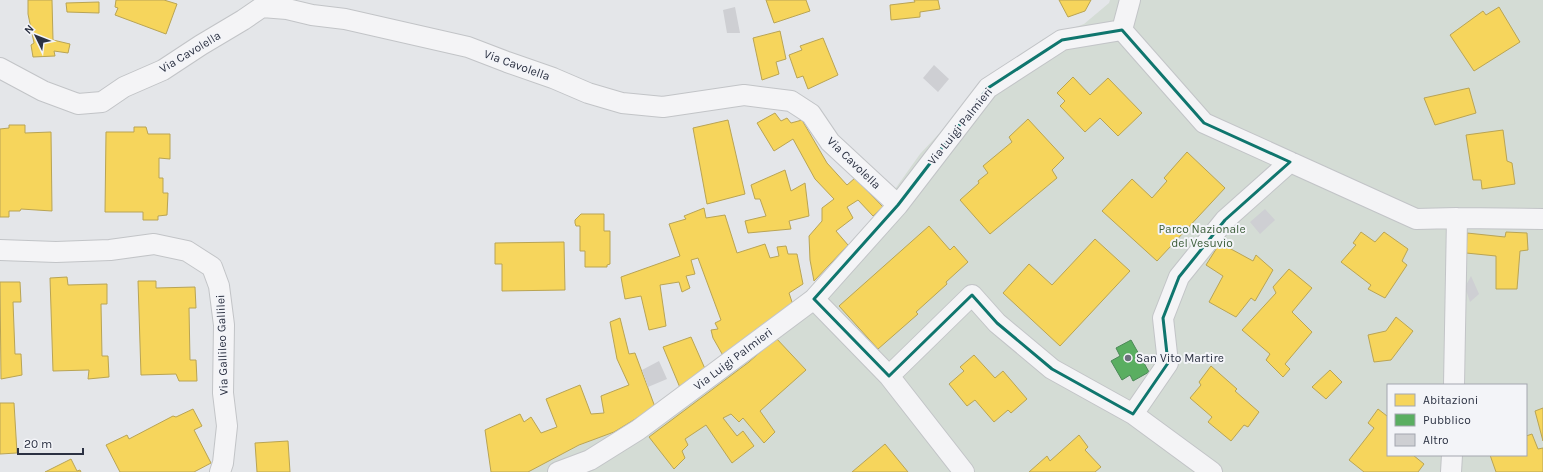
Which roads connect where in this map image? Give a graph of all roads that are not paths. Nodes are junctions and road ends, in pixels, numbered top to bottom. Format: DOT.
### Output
graph roads {
  1 [pos="1130,0"];
  2 [pos="1122,30"];
  3 [pos="0,68"];
  4 [pos="1290,162"];
  5 [pos="898,205"];
  6 [pos="1457,218"];
  7 [pos="1543,219"];
  8 [pos="0,250"];
  9 [pos="814,298"];
  10 [pos="889,376"];
  11 [pos="1454,384"];
  12 [pos="1133,414"];
  13 [pos="1452,456"];
  14 [pos="220,472"];
  15 [pos="558,472"];
  16 [pos="964,472"];
  17 [pos="1212,472"];
  18 [pos="1451,472"];
  1 -- 2 [label="street"];
  2 -- 4 [label="street"];
  2 -- 5 [label="street, Via Luigi Palmieri"];
  3 -- 5 [label="street, Via Cavolella"];
  4 -- 6 [label="street"];
  4 -- 12 [label="street"];
  5 -- 9 [label="street"];
  6 -- 7 [label="street"];
  6 -- 11 [label="street"];
  8 -- 14 [label="street, Via Gallileo Gallilei"];
  9 -- 10 [label="street"];
  9 -- 15 [label="street, Via Luigi Palmieri"];
  10 -- 12 [label="street"];
  10 -- 16 [label="street"];
  12 -- 17 [label="street"];
  13 -- 18 [label="street"];
}
